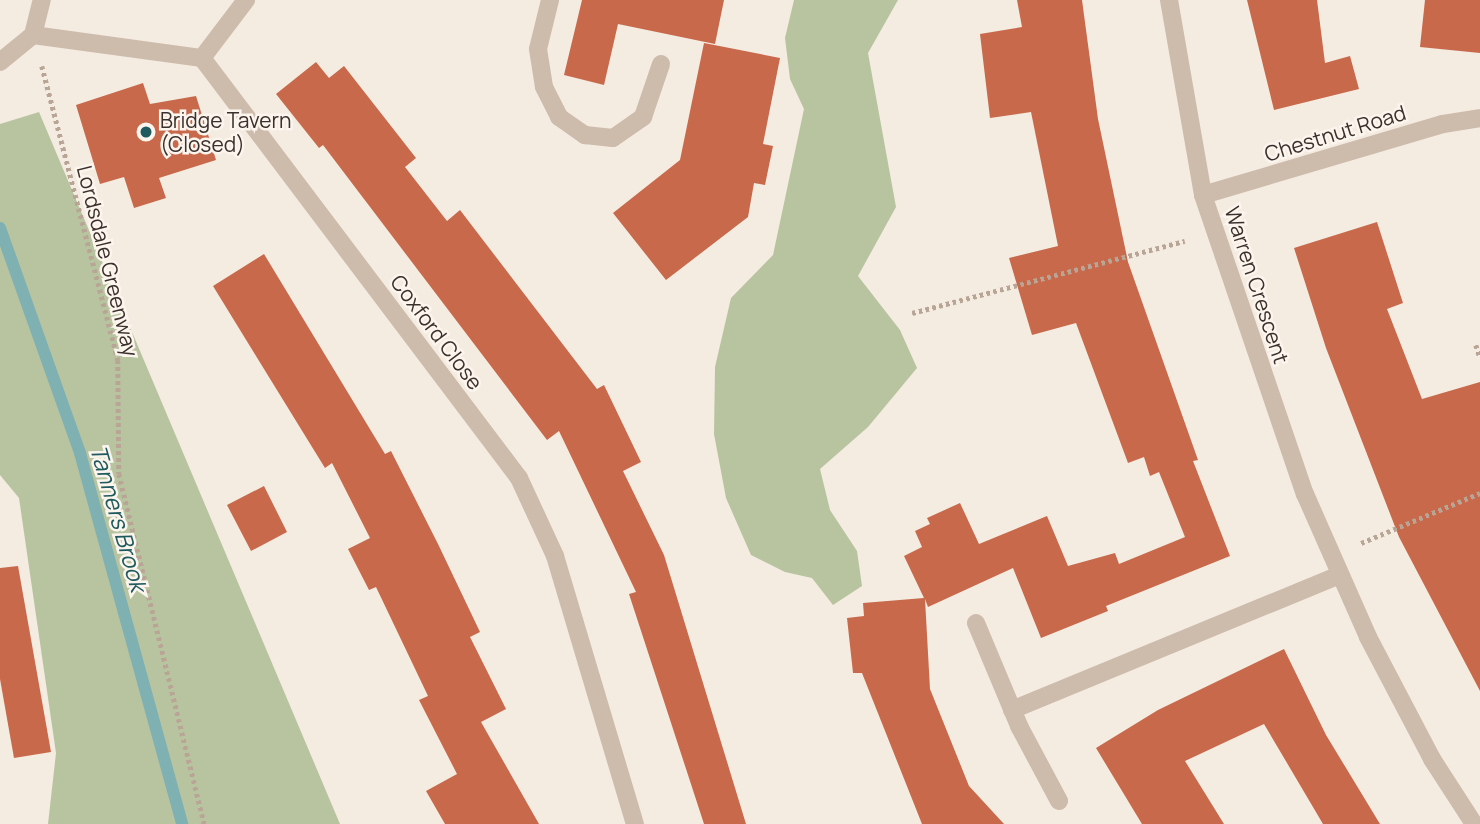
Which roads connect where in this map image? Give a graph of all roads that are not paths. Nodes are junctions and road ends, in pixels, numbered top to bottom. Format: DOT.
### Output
graph roads {
  1 [pos="42,0"];
  2 [pos="246,0"];
  3 [pos="550,0"];
  4 [pos="1169,0"];
  5 [pos="33,35"];
  6 [pos="202,58"];
  7 [pos="0,62"];
  8 [pos="661,64"];
  9 [pos="1480,118"];
  10 [pos="1203,195"];
  11 [pos="1339,575"];
  12 [pos="976,623"];
  13 [pos="1012,710"];
  14 [pos="1059,801"];
  15 [pos="635,824"];
  16 [pos="1474,824"];
  1 -- 5 [label="street"];
  2 -- 6 [label="street"];
  3 -- 8 [label="street"];
  4 -- 10 [label="street, Warren Crescent"];
  5 -- 6 [label="street"];
  5 -- 7 [label="street"];
  6 -- 15 [label="street, Coxford Close"];
  9 -- 10 [label="street, Chestnut Road"];
  10 -- 11 [label="street, Warren Crescent"];
  11 -- 13 [label="street"];
  11 -- 16 [label="street, Warren Crescent"];
  12 -- 13 [label="street"];
  13 -- 14 [label="street"];
}
